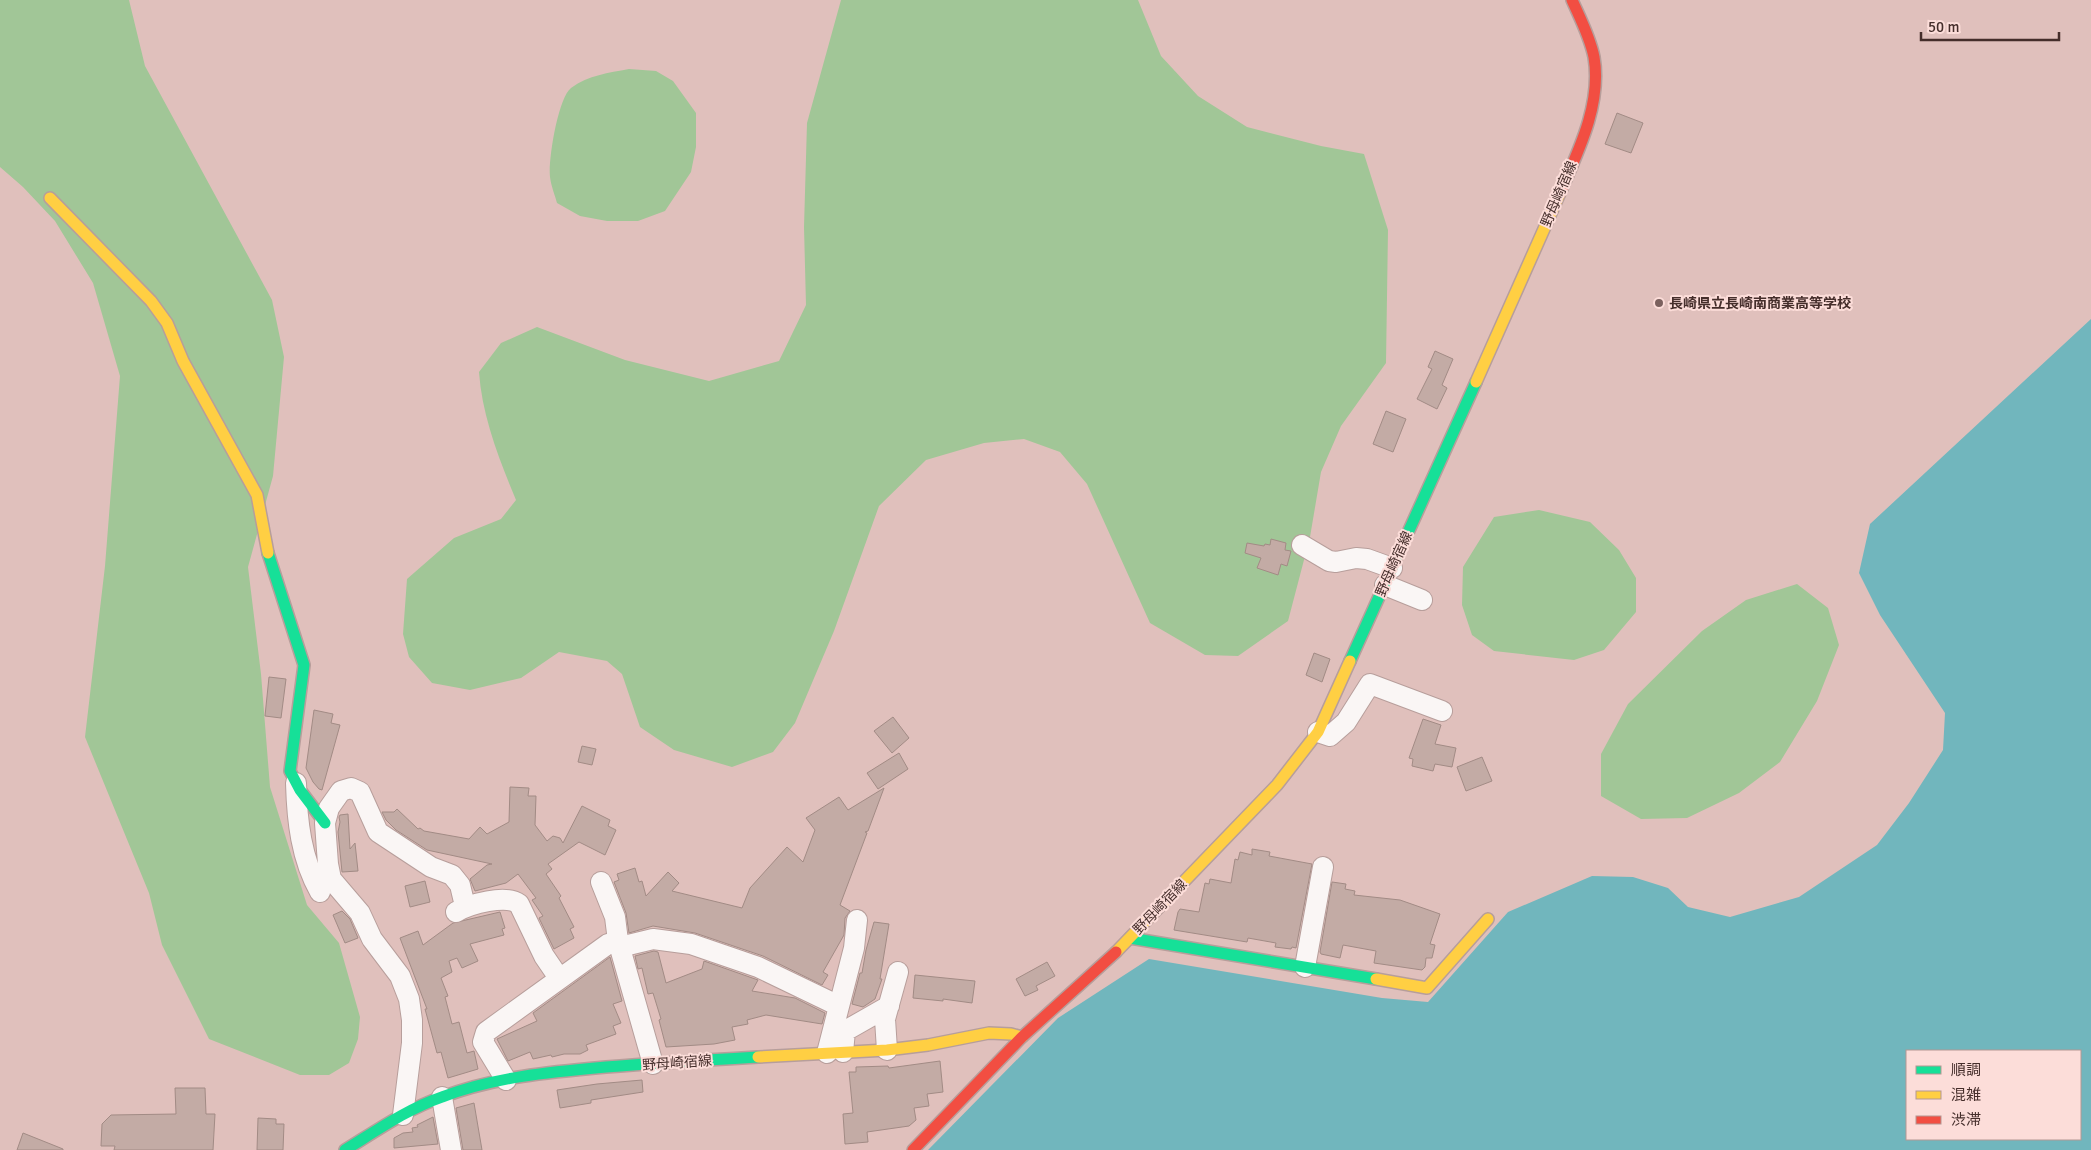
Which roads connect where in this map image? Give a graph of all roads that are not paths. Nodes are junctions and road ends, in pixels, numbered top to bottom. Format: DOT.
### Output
graph roads {
  1 [pos="1572,0"];
  2 [pos="50,198"];
  3 [pos="1302,545"];
  4 [pos="1388,576"];
  5 [pos="1422,600"];
  6 [pos="1442,711"];
  7 [pos="1318,732"];
  8 [pos="296,783"];
  9 [pos="325,823"];
  10 [pos="1323,867"];
  11 [pos="600,882"];
  12 [pos="320,892"];
  13 [pos="856,920"];
  14 [pos="1488,920"];
  15 [pos="1130,938"];
  16 [pos="619,944"];
  17 [pos="1305,968"];
  18 [pos="898,972"];
  19 [pos="559,978"];
  20 [pos="839,1006"];
  21 [pos="889,1006"];
  22 [pos="1022,1037"];
  23 [pos="887,1050"];
  24 [pos="835,1053"];
  25 [pos="653,1064"];
  26 [pos="506,1080"];
  27 [pos="442,1097"];
  28 [pos="403,1115"];
  29 [pos="345,1150"];
  30 [pos="452,1150"];
  31 [pos="913,1150"];
  1 -- 4 [label="main road, 野母崎宿線"];
  2 -- 8 [label="main road"];
  3 -- 4 [label="street"];
  4 -- 5 [label="street"];
  4 -- 7 [label="main road, 野母崎宿線"];
  6 -- 7 [label="street"];
  7 -- 15 [label="main road, 野母崎宿線"];
  8 -- 9 [label="main road"];
  8 -- 12 [label="street"];
  9 -- 19 [label="street"];
  9 -- 28 [label="street"];
  10 -- 17 [label="street"];
  11 -- 16 [label="street"];
  13 -- 20 [label="street"];
  14 -- 17 [label="main road"];
  15 -- 17 [label="main road"];
  15 -- 22 [label="main road, 野母崎宿線"];
  16 -- 19 [label="street"];
  16 -- 20 [label="street"];
  16 -- 25 [label="street"];
  18 -- 21 [label="street"];
  19 -- 26 [label="street"];
  20 -- 24 [label="street"];
  21 -- 23 [label="street"];
  21 -- 24 [label="street"];
  22 -- 23 [label="main road, 野母崎宿線"];
  22 -- 31 [label="main road, 野母崎宿線"];
  23 -- 24 [label="main road, 野母崎宿線"];
  24 -- 25 [label="main road, 野母崎宿線"];
  25 -- 26 [label="main road, 野母崎宿線"];
  26 -- 27 [label="main road, 野母崎宿線"];
  27 -- 28 [label="main road, 野母崎宿線"];
  27 -- 30 [label="street"];
  28 -- 29 [label="main road, 野母崎宿線"];
}
